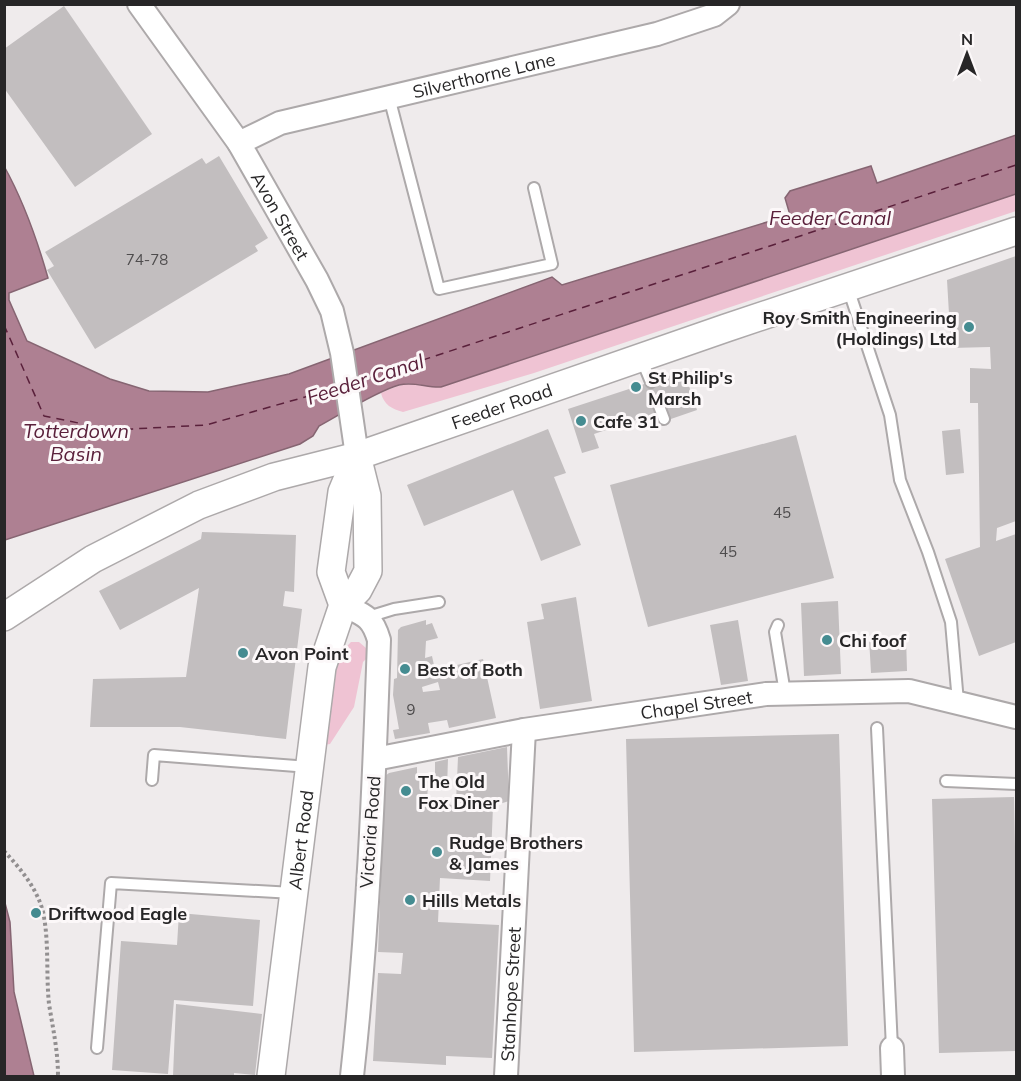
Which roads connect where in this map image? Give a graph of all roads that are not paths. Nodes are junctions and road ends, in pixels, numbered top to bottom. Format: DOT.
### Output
graph roads {
  1 [pos="139,4"];
  2 [pos="728,4"];
  3 [pos="389,97"];
  4 [pos="238,143"];
  5 [pos="534,188"];
  6 [pos="1017,231"];
  7 [pos="848,287"];
  8 [pos="640,358"];
  9 [pos="651,382"];
  10 [pos="659,406"];
  11 [pos="664,419"];
  12 [pos="357,456"];
  13 [pos="440,603"];
  14 [pos="343,605"];
  15 [pos="4,617"];
  16 [pos="368,617"];
  17 [pos="778,625"];
  18 [pos="784,693"];
  19 [pos="958,702"];
  20 [pos="1017,717"];
  21 [pos="877,728"];
  22 [pos="524,730"];
  23 [pos="375,759"];
  24 [pos="309,767"];
  25 [pos="152,780"];
  26 [pos="946,781"];
  27 [pos="1017,784"];
  28 [pos="293,893"];
  29 [pos="97,1048"];
  30 [pos="892,1048"];
  31 [pos="271,1077"];
  32 [pos="352,1077"];
  33 [pos="506,1077"];
  34 [pos="893,1077"];
  1 -- 4 [label="street, Avon Street"];
  2 -- 3 [label="street, Silverthorne Lane"];
  3 -- 4 [label="street, Silverthorne Lane"];
  3 -- 5 [label="lane"];
  4 -- 12 [label="street, Avon Street"];
  6 -- 7 [label="street, Feeder Road"];
  7 -- 8 [label="street, Feeder Road"];
  7 -- 19 [label="lane"];
  8 -- 9 [label="lane"];
  8 -- 12 [label="street, Feeder Road"];
  10 -- 11 [label="lane"];
  12 -- 14 [label="street"];
  12 -- 14 [label="street, Albert Road"];
  12 -- 15 [label="street, Feeder Road"];
  13 -- 16 [label="lane"];
  14 -- 16 [label="street"];
  14 -- 24 [label="street, Albert Road"];
  16 -- 23 [label="street, Victoria Road"];
  17 -- 18 [label="lane"];
  18 -- 19 [label="street, Chapel Street"];
  18 -- 22 [label="street, Chapel Street"];
  19 -- 20 [label="street, Chapel Street"];
  21 -- 30 [label="lane"];
  22 -- 23 [label="street, Chapel Street"];
  22 -- 33 [label="street, Stanhope Street"];
  23 -- 32 [label="street, Victoria Road"];
  24 -- 25 [label="lane"];
  24 -- 28 [label="street, Albert Road"];
  26 -- 27 [label="lane"];
  28 -- 29 [label="lane"];
  28 -- 31 [label="street, Albert Road"];
  30 -- 34 [label="street"];
}
